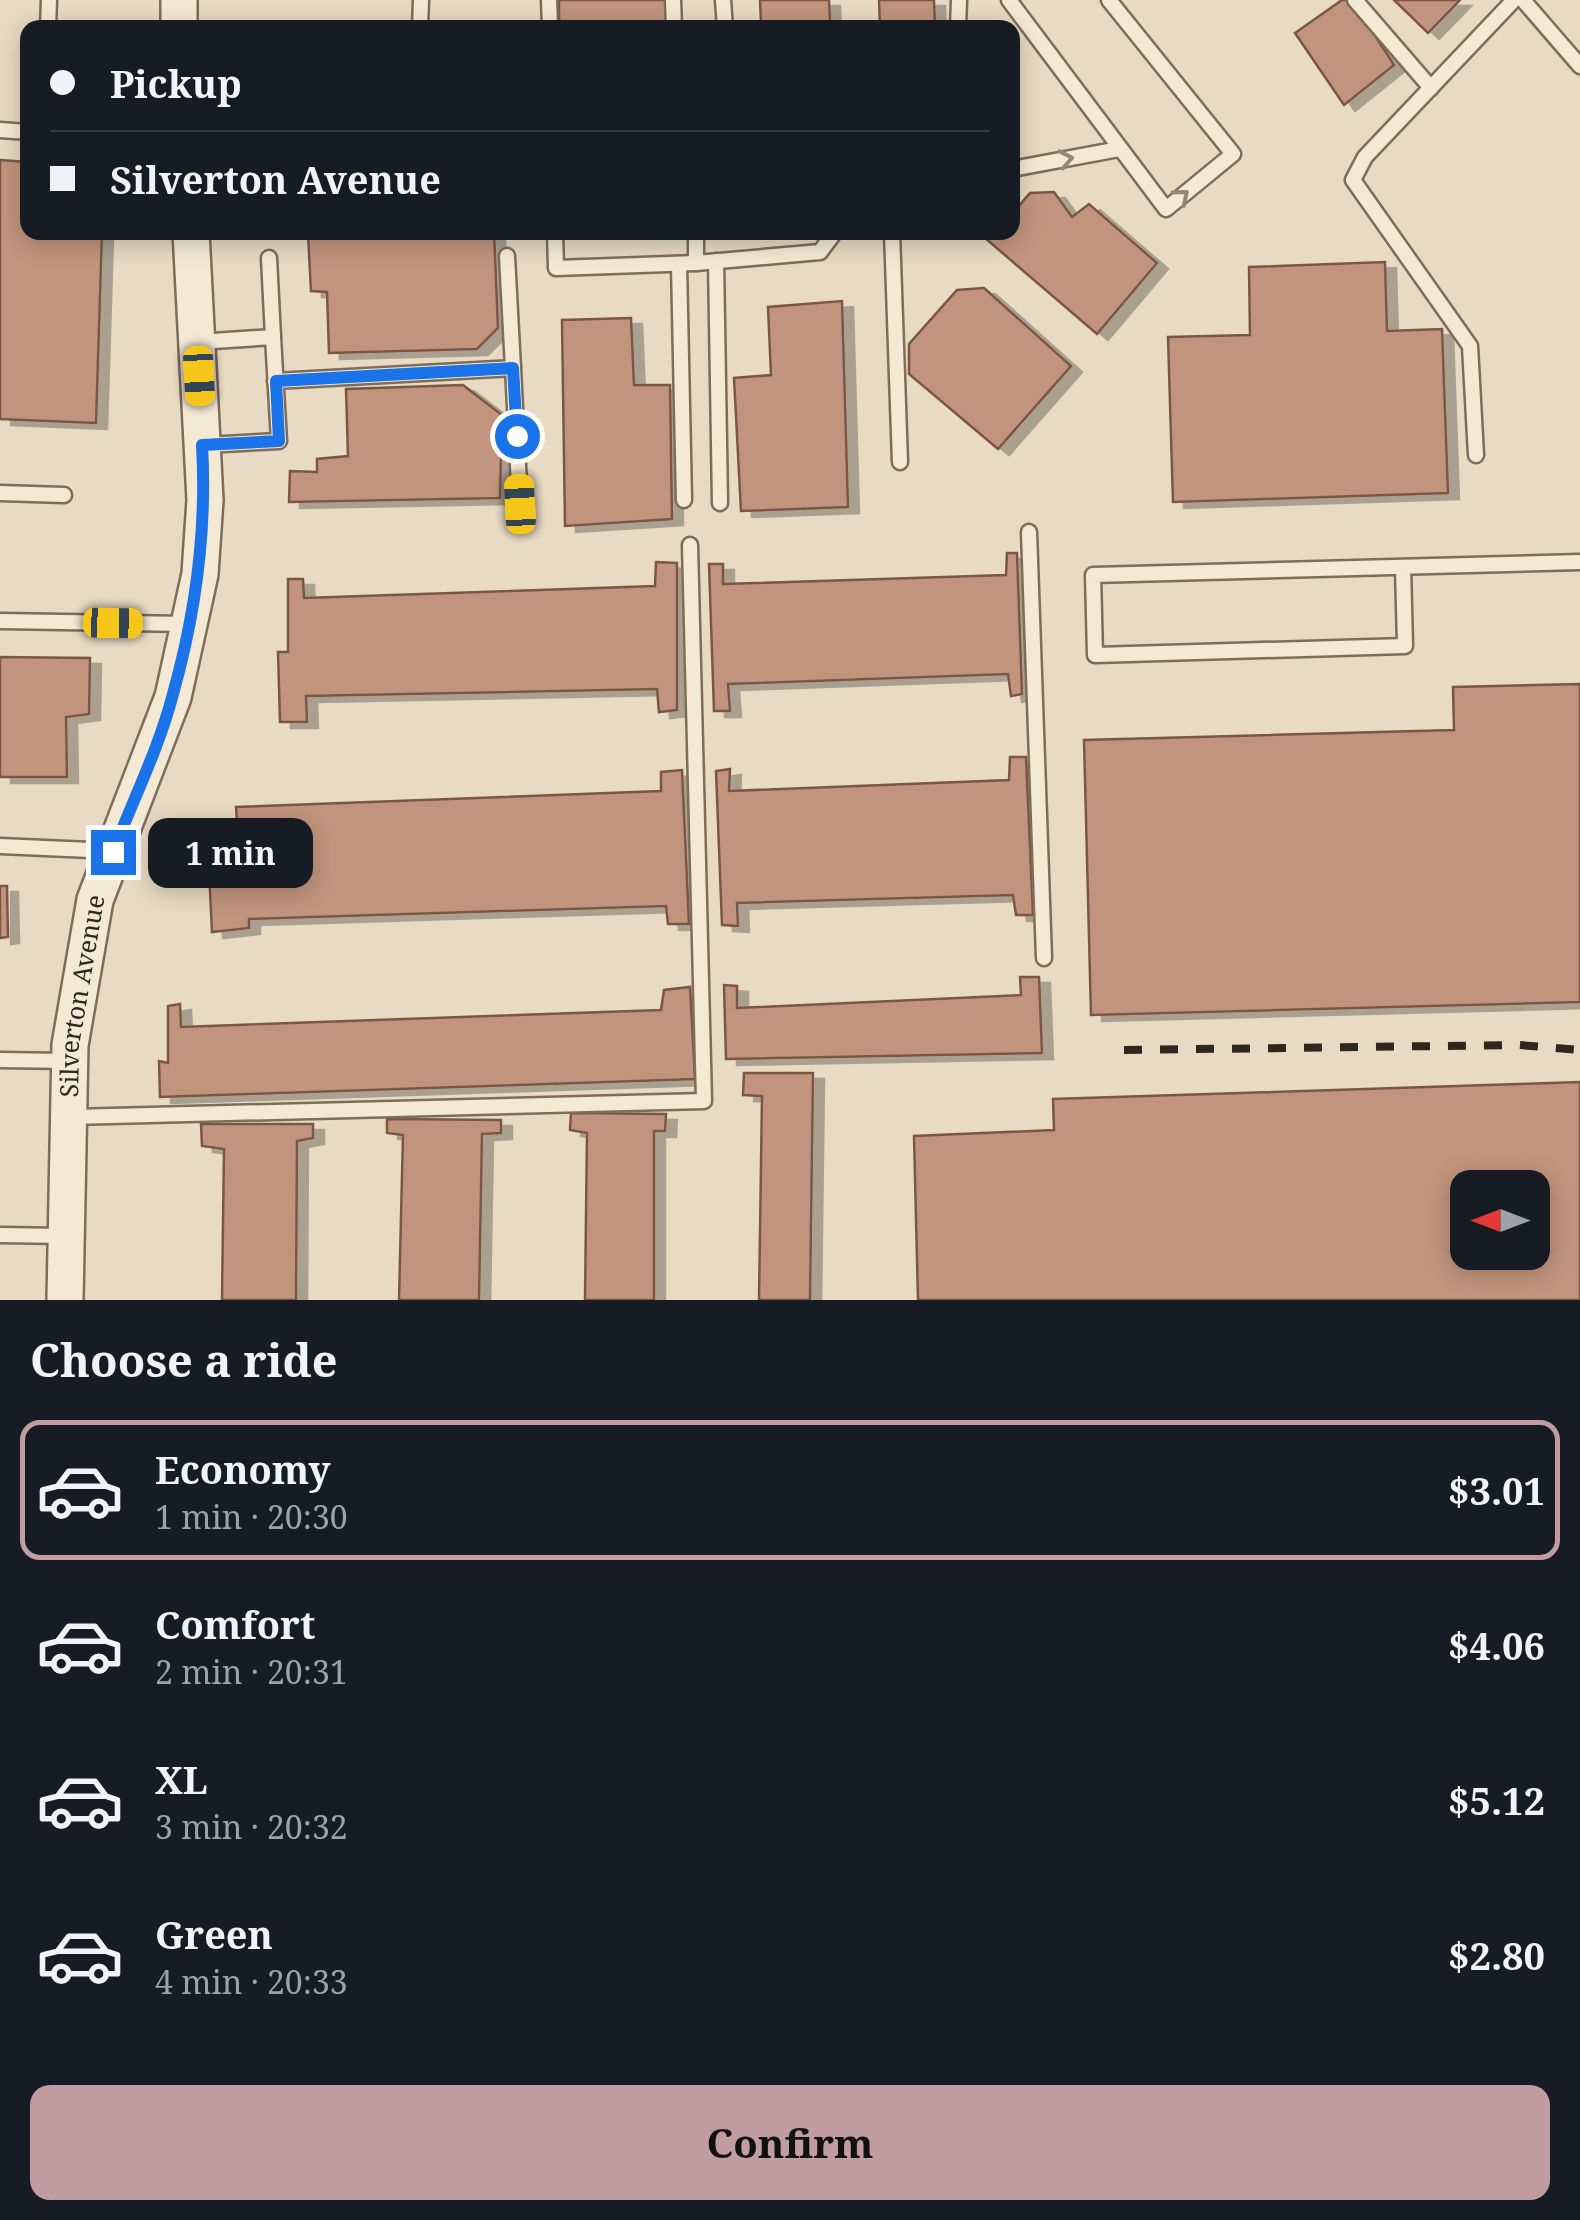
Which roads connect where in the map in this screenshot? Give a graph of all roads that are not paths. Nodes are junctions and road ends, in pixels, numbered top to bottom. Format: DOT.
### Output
graph roads {
  1 [pos="1009,0"];
  2 [pos="1109,0"];
  3 [pos="1355,0"];
  4 [pos="1514,0"];
  5 [pos="1524,0"];
  6 [pos="1580,66"];
  7 [pos="1431,88"];
  8 [pos="1118,149"];
  9 [pos="1020,167"];
  10 [pos="192,240"];
  11 [pos="555,240"];
  12 [pos="696,240"];
  13 [pos="829,240"];
  14 [pos="892,240"];
  15 [pos="507,256"];
  16 [pos="269,258"];
  17 [pos="716,261"];
  18 [pos="696,263"];
  19 [pos="679,264"];
  20 [pos="274,338"];
  21 [pos="197,342"];
  22 [pos="513,368"];
  23 [pos="276,381"];
  24 [pos="202,445"];
  25 [pos="1476,455"];
  26 [pos="900,462"];
  27 [pos="0,493"];
  28 [pos="64,495"];
  29 [pos="684,500"];
  30 [pos="720,503"];
  31 [pos="520,504"];
  32 [pos="1030,532"];
  33 [pos="690,545"];
  34 [pos="1580,562"];
  35 [pos="1403,567"];
  36 [pos="0,621"];
  37 [pos="189,624"];
  38 [pos="0,846"];
  39 [pos="113,852"];
  40 [pos="1044,958"];
  41 [pos="0,1060"];
  42 [pos="69,1061"];
  43 [pos="68,1117"];
  44 [pos="0,1235"];
  45 [pos="66,1236"];
  46 [pos="65,1300"];
  1 -- 8 [label="lane"];
  8 -- 2 [label="lane, one-way"];
  3 -- 7 [label="lane"];
  4 -- 7 [label="lane"];
  5 -- 6 [label="lane"];
  7 -- 25 [label="lane"];
  9 -- 8 [label="lane, one-way"];
  10 -- 21 [label="street, Silverton Avenue"];
  11 -- 19 [label="lane"];
  12 -- 18 [label="lane"];
  13 -- 17 [label="lane"];
  14 -- 26 [label="lane"];
  15 -- 22 [label="lane"];
  16 -- 20 [label="lane"];
  17 -- 18 [label="lane"];
  17 -- 30 [label="lane"];
  18 -- 19 [label="lane"];
  19 -- 29 [label="lane"];
  20 -- 21 [label="lane"];
  20 -- 23 [label="lane"];
  21 -- 24 [label="street, Silverton Avenue"];
  22 -- 23 [label="lane"];
  22 -- 31 [label="lane"];
  23 -- 24 [label="lane"];
  24 -- 37 [label="street, Silverton Avenue"];
  27 -- 28 [label="lane"];
  32 -- 40 [label="lane"];
  33 -- 43 [label="lane"];
  34 -- 35 [label="lane"];
  35 -- 35 [label="lane"];
  36 -- 37 [label="lane"];
  37 -- 39 [label="street, Silverton Avenue"];
  38 -- 39 [label="lane"];
  39 -- 42 [label="street, Silverton Avenue"];
  41 -- 42 [label="lane"];
  42 -- 43 [label="street, Silverton Avenue"];
  43 -- 45 [label="street, Silverton Avenue"];
  44 -- 45 [label="lane"];
  45 -- 46 [label="street, Silverton Avenue"];
}
